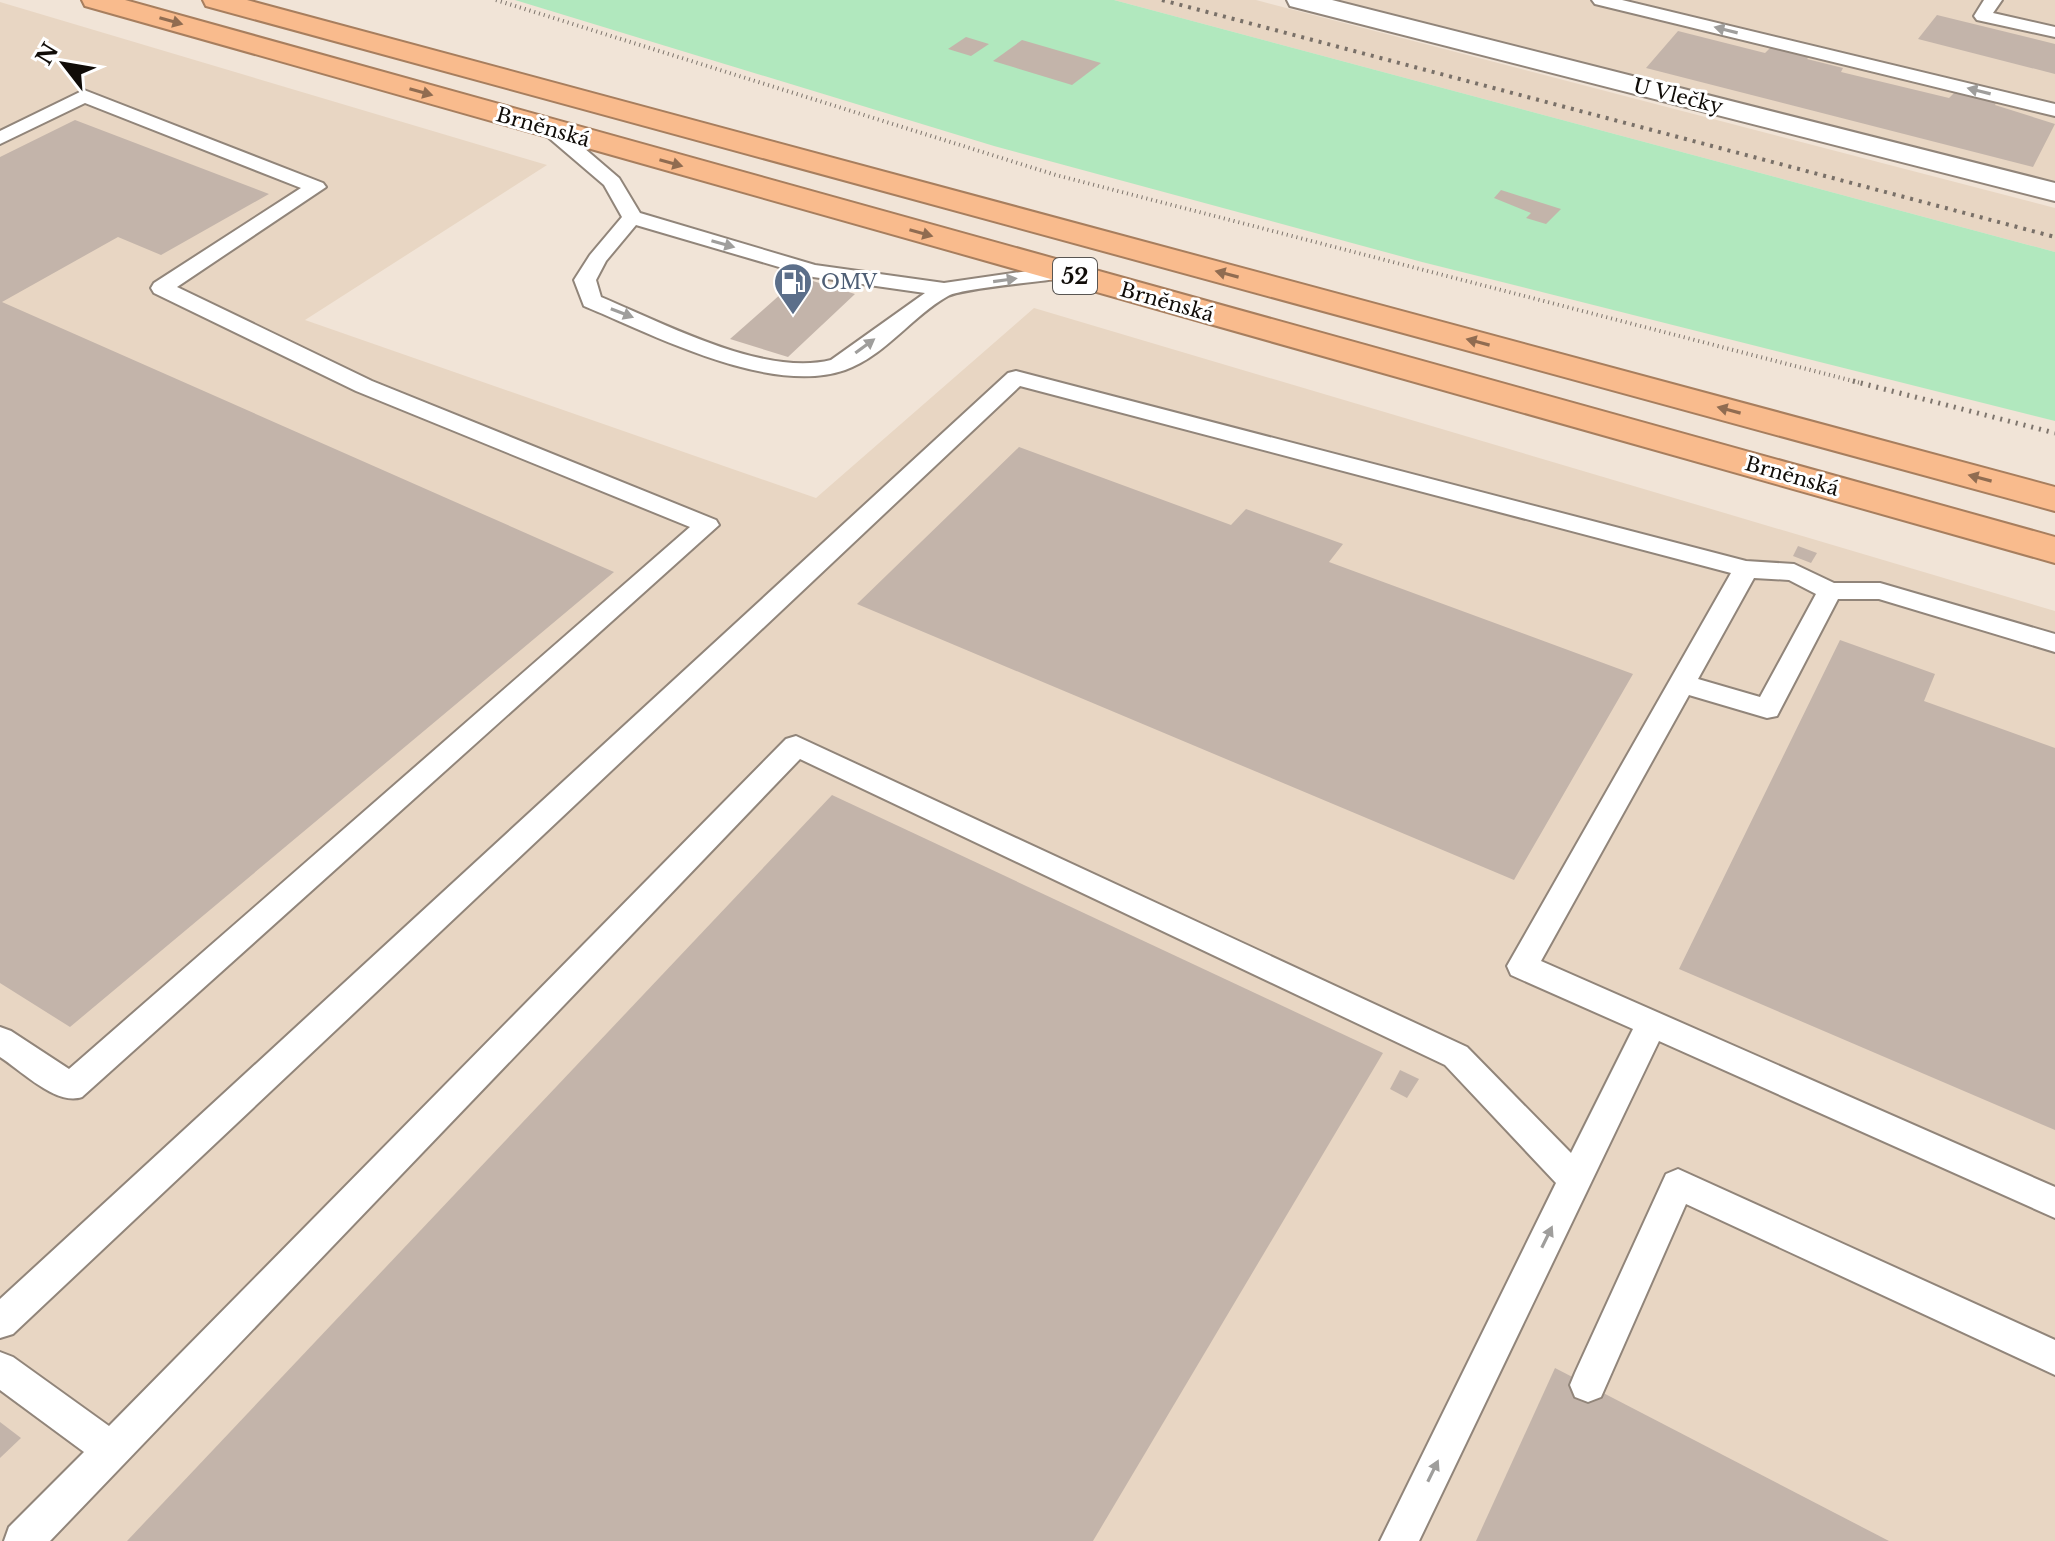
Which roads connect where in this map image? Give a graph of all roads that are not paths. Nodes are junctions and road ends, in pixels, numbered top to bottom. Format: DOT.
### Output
graph roads {
  1 [pos="95,0"];
  2 [pos="216,0"];
  3 [pos="1300,0"];
  4 [pos="1601,0"];
  5 [pos="1993,0"];
  6 [pos="2055,32"];
  7 [pos="2055,110"];
  8 [pos="549,128"];
  9 [pos="0,138"];
  10 [pos="2055,192"];
  11 [pos="632,217"];
  12 [pos="1062,272"];
  13 [pos="944,289"];
  14 [pos="2055,499"];
  15 [pos="2055,550"];
  16 [pos="1746,569"];
  17 [pos="1830,591"];
  18 [pos="2055,643"];
  19 [pos="1681,683"];
  20 [pos="1651,1024"];
  21 [pos="0,1040"];
  22 [pos="1575,1180"];
  23 [pos="2055,1203"];
  24 [pos="0,1322"];
  25 [pos="2055,1358"];
  26 [pos="0,1369"];
  27 [pos="1588,1385"];
  28 [pos="112,1450"];
  29 [pos="23,1541"];
  30 [pos="1399,1541"];
  1 -- 8 [label="highway, Brněnská / 52, one-way"];
  14 -- 2 [label="highway, Brněnská / 52, one-way"];
  3 -- 10 [label="street, U Vlečky"];
  7 -- 4 [label="lane, one-way"];
  5 -- 6 [label="lane"];
  8 -- 11 [label="lane"];
  8 -- 12 [label="highway, Brněnská / 52, one-way"];
  9 -- 21 [label="lane"];
  11 -- 13 [label="lane, one-way"];
  11 -- 13 [label="lane, one-way"];
  13 -- 12 [label="lane, one-way"];
  12 -- 15 [label="highway, Brněnská / 52"];
  16 -- 17 [label="lane"];
  16 -- 19 [label="lane"];
  16 -- 24 [label="lane"];
  17 -- 18 [label="lane"];
  17 -- 19 [label="lane"];
  19 -- 20 [label="lane"];
  20 -- 22 [label="lane"];
  20 -- 23 [label="lane"];
  22 -- 28 [label="lane"];
  30 -- 22 [label="lane, one-way"];
  25 -- 27 [label="lane"];
  26 -- 28 [label="lane"];
  28 -- 29 [label="lane"];
}
